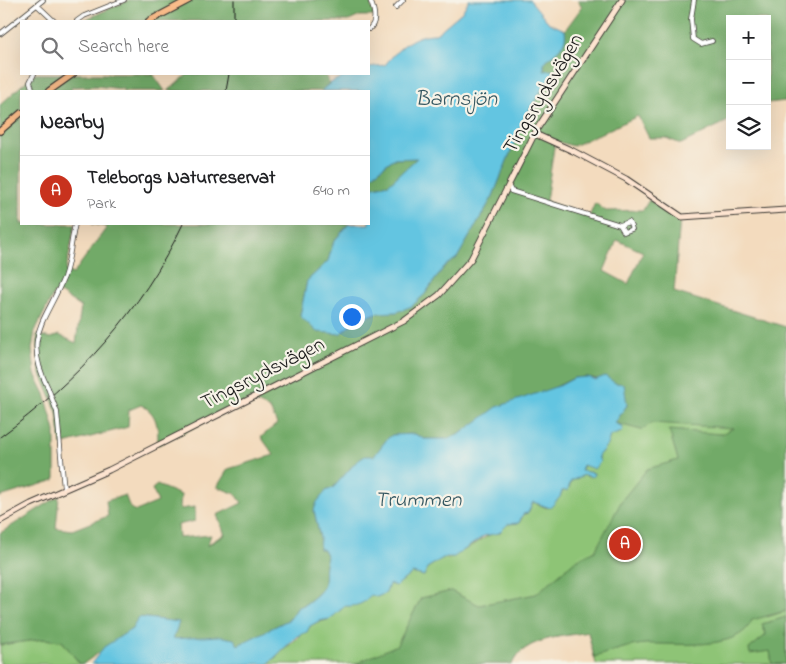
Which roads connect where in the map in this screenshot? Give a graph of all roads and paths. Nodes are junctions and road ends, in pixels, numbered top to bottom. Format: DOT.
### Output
graph roads {
  1 [pos="43,0"];
  2 [pos="124,0"];
  3 [pos="189,0"];
  4 [pos="370,0"];
  5 [pos="403,0"];
  6 [pos="622,0"];
  7 [pos="694,0"];
  8 [pos="37,5"];
  9 [pos="396,7"];
  10 [pos="53,20"];
  11 [pos="78,20"];
  12 [pos="151,20"];
  13 [pos="370,28"];
  14 [pos="0,34"];
  15 [pos="712,41"];
  16 [pos="34,75"];
  17 [pos="72,75"];
  18 [pos="33,90"];
  19 [pos="50,90"];
  20 [pos="20,114"];
  21 [pos="0,131"];
  22 [pos="534,134"];
  23 [pos="509,187"];
  24 [pos="786,210"];
  25 [pos="75,225"];
  26 [pos="620,225"];
  27 [pos="64,490"];
  28 [pos="0,521"];
  1 -- 8 [label="street"];
  2 -- 11 [label="street"];
  3 -- 12 [label="main road"];
  4 -- 13 [label="street"];
  5 -- 9 [label="street"];
  6 -- 22 [label="street, Tingsrydsvägen"];
  7 -- 15 [label="street"];
  8 -- 10 [label="street"];
  8 -- 14 [label="street"];
  16 -- 18 [label="street"];
  17 -- 19 [label="main road"];
  20 -- 21 [label="main road"];
  22 -- 23 [label="street, Tingsrydsvägen"];
  22 -- 24 [label="street"];
  23 -- 26 [label="street"];
  23 -- 27 [label="street, Tingsrydsvägen"];
  25 -- 27 [label="street, bridge"];
  27 -- 28 [label="street, Tingsrydsvägen"];
}
